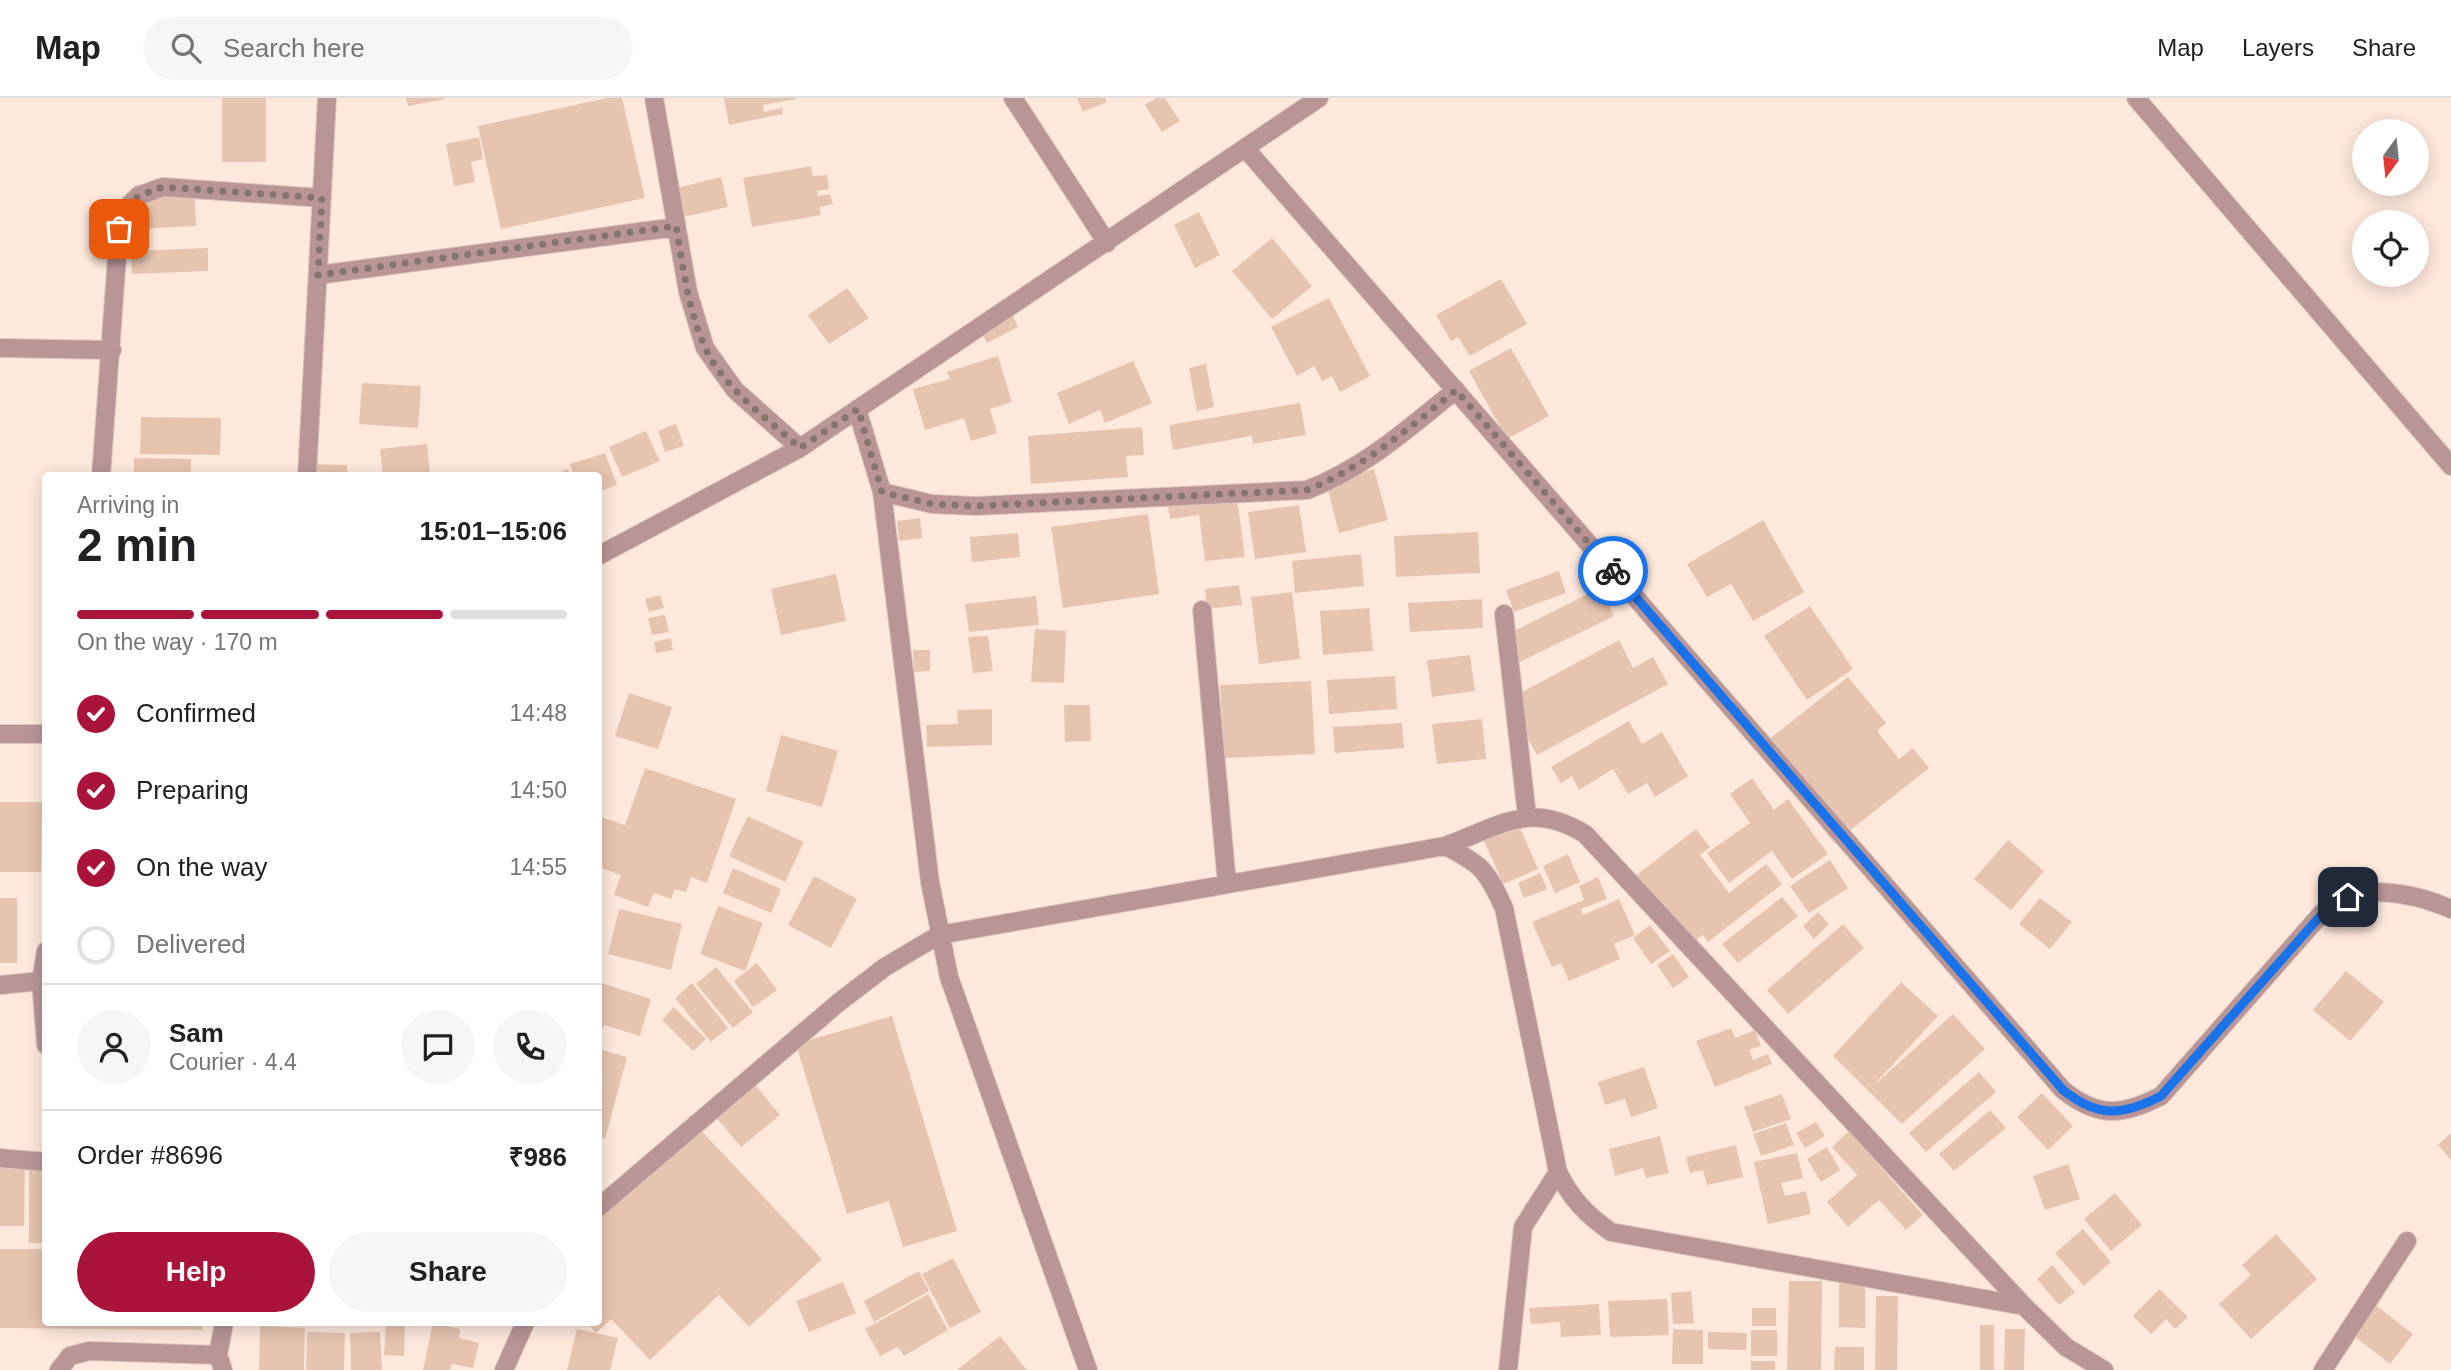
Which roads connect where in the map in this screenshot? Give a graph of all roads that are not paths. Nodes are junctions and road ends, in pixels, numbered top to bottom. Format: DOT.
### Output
graph roads {
  1 [pos="327,98"];
  2 [pos="654,98"];
  3 [pos="1013,98"];
  4 [pos="1319,98"];
  5 [pos="2136,98"];
  6 [pos="1246,149"];
  7 [pos="322,198"];
  8 [pos="676,226"];
  9 [pos="1107,243"];
  10 [pos="318,275"];
  11 [pos="0,348"];
  12 [pos="112,350"];
  13 [pos="1456,390"];
  14 [pos="858,409"];
  15 [pos="800,448"];
  16 [pos="2451,467"];
  17 [pos="101,472"];
  18 [pos="306,472"];
  19 [pos="882,492"];
  20 [pos="602,554"];
  21 [pos="1202,610"];
  22 [pos="1504,614"];
  23 [pos="0,734"];
  24 [pos="42,734"];
  25 [pos="1527,816"];
  26 [pos="1445,846"];
  27 [pos="1227,884"];
  28 [pos="2451,909"];
  29 [pos="939,935"];
  30 [pos="42,975"];
  31 [pos="41,981"];
  32 [pos="0,985"];
  33 [pos="42,994"];
  34 [pos="0,1158"];
  35 [pos="42,1162"];
  36 [pos="1558,1172"];
  37 [pos="602,1200"];
  38 [pos="2407,1241"];
  39 [pos="2024,1306"];
  40 [pos="223,1326"];
  41 [pos="524,1326"];
  42 [pos="221,1363"];
  43 [pos="2097,1368"];
  44 [pos="59,1370"];
  45 [pos="504,1370"];
  46 [pos="1088,1370"];
  47 [pos="1508,1370"];
  48 [pos="2323,1370"];
  1 -- 7 [label="street"];
  2 -- 8 [label="street"];
  3 -- 9 [label="street"];
  4 -- 6 [label="street"];
  5 -- 16 [label="street"];
  6 -- 9 [label="street"];
  6 -- 13 [label="street"];
  7 -- 10 [label="street"];
  7 -- 12 [label="street"];
  8 -- 10 [label="street"];
  8 -- 15 [label="street"];
  9 -- 14 [label="street"];
  10 -- 18 [label="street"];
  11 -- 12 [label="street"];
  12 -- 17 [label="street"];
  13 -- 19 [label="street"];
  13 -- 28 [label="street"];
  14 -- 15 [label="street"];
  14 -- 19 [label="street"];
  15 -- 20 [label="street"];
  19 -- 29 [label="street"];
  21 -- 27 [label="street"];
  22 -- 25 [label="street"];
  23 -- 24 [label="street"];
  25 -- 26 [label="street"];
  25 -- 39 [label="street"];
  26 -- 27 [label="street"];
  26 -- 36 [label="street"];
  27 -- 29 [label="street"];
  29 -- 37 [label="street"];
  29 -- 46 [label="street"];
  30 -- 31 [label="street"];
  31 -- 32 [label="street"];
  31 -- 33 [label="street"];
  34 -- 35 [label="street"];
  36 -- 39 [label="street"];
  36 -- 47 [label="street"];
  38 -- 48 [label="street"];
  39 -- 43 [label="street"];
  40 -- 42 [label="street"];
  41 -- 45 [label="street"];
  42 -- 44 [label="street"];
}
